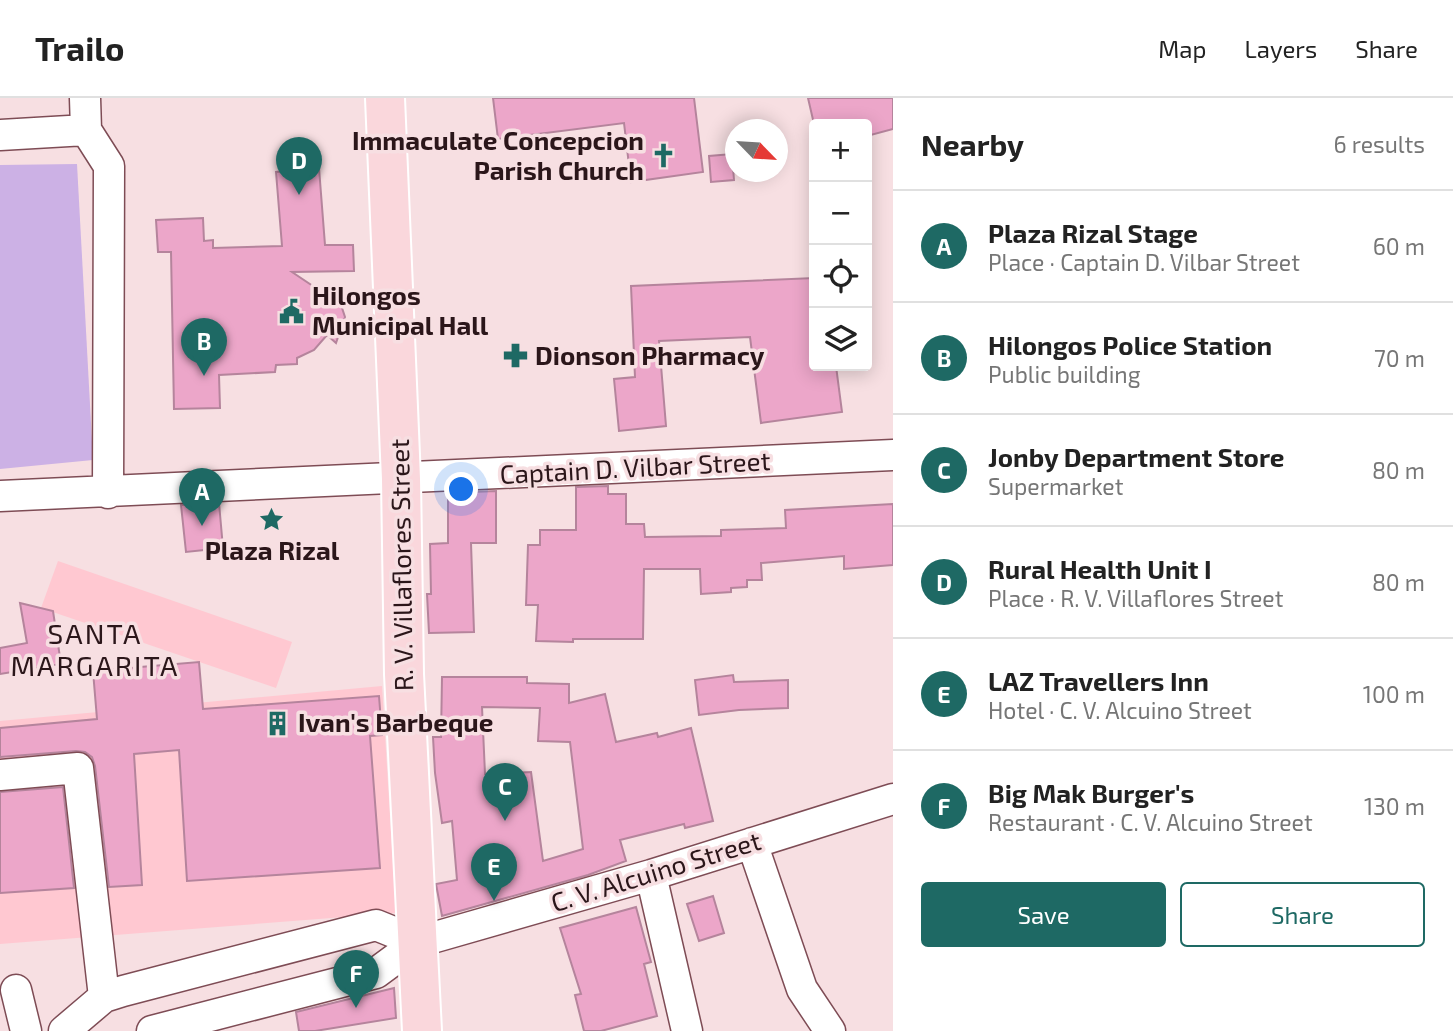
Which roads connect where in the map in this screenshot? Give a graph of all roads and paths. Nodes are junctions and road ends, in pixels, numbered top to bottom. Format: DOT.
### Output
graph roads {
  1 [pos="85,98"];
  2 [pos="385,98"];
  3 [pos="86,130"];
  4 [pos="0,135"];
  5 [pos="893,456"];
  6 [pos="401,479"];
  7 [pos="108,493"];
  8 [pos="0,496"];
  9 [pos="0,775"];
  10 [pos="893,799"];
  11 [pos="751,843"];
  12 [pos="651,875"];
  13 [pos="418,942"];
  14 [pos="16,990"];
  15 [pos="104,997"];
  16 [pos="26,1031"];
  17 [pos="64,1031"];
  18 [pos="152,1031"];
  19 [pos="422,1031"];
  20 [pos="687,1031"];
  21 [pos="830,1031"];
  1 -- 3 [label="street"];
  2 -- 6 [label="main road, R. V. Villaflores Street"];
  3 -- 4 [label="street"];
  3 -- 7 [label="street"];
  5 -- 6 [label="street, Captain D. Vilbar Street"];
  6 -- 7 [label="street, Captain D. Vilbar Street"];
  6 -- 13 [label="main road, R. V. Villaflores Street"];
  7 -- 8 [label="street, Captain D. Vilbar Street"];
  9 -- 15 [label="street"];
  10 -- 11 [label="street, C. V. Alcuino Street"];
  11 -- 12 [label="street, C. V. Alcuino Street"];
  11 -- 21 [label="street"];
  12 -- 13 [label="street, C. V. Alcuino Street"];
  12 -- 20 [label="street"];
  13 -- 15 [label="street"];
  13 -- 18 [label="street, C. V. Alcuino Street"];
  13 -- 19 [label="main road, R. V. Villaflores Street"];
  14 -- 16 [label="street"];
  15 -- 17 [label="street"];
}
